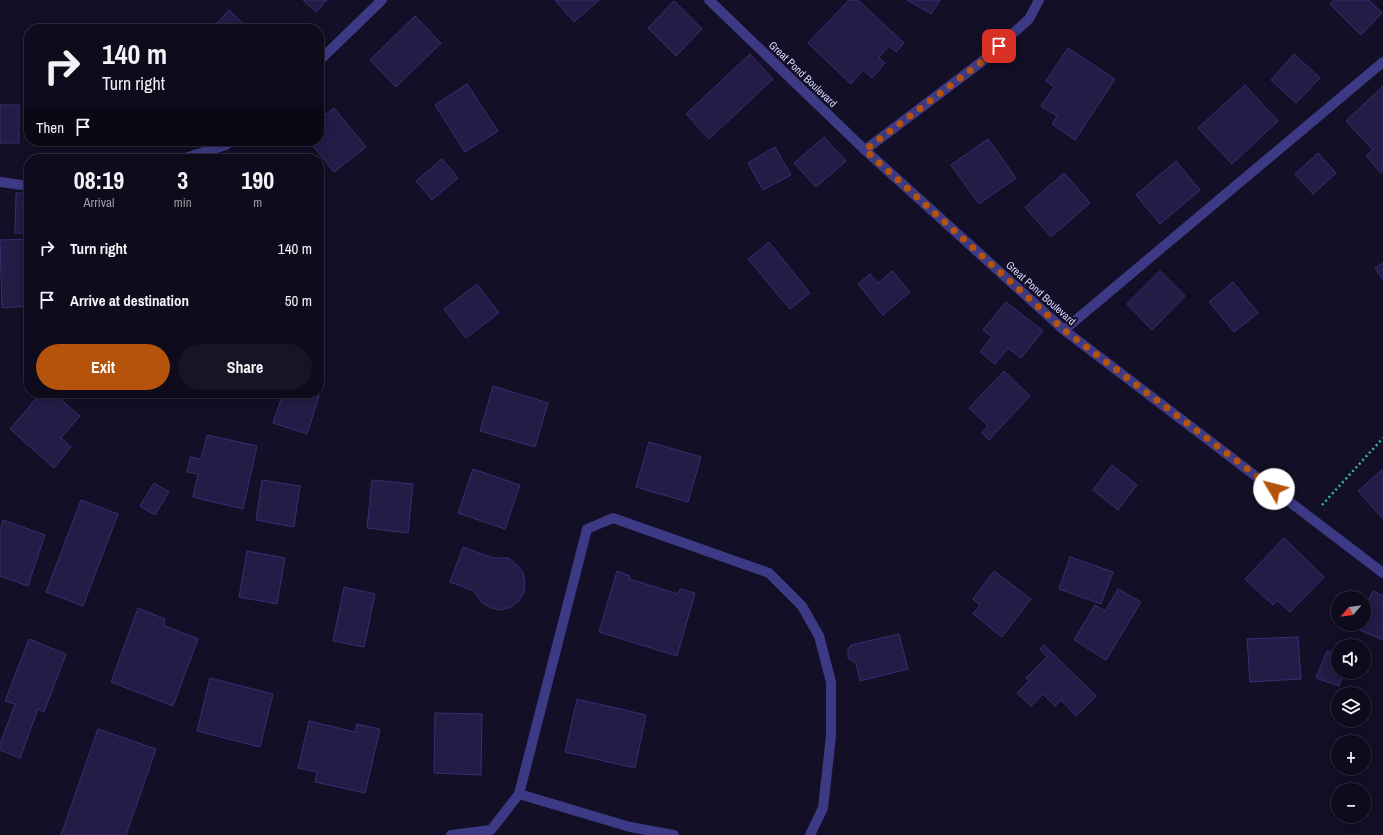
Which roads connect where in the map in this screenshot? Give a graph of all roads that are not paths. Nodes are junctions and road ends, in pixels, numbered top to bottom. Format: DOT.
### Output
graph roads {
  1 [pos="382,0"];
  2 [pos="709,0"];
  3 [pos="1039,0"];
  4 [pos="324,56"];
  5 [pos="1383,62"];
  6 [pos="223,146"];
  7 [pos="865,150"];
  8 [pos="198,154"];
  9 [pos="0,182"];
  10 [pos="24,185"];
  11 [pos="1064,330"];
  12 [pos="1383,573"];
  13 [pos="519,794"];
  14 [pos="451,835"];
  15 [pos="674,835"];
  16 [pos="810,835"];
  1 -- 4 [label="street"];
  2 -- 7 [label="street, Great Pond Boulevard"];
  3 -- 7 [label="street"];
  5 -- 11 [label="street"];
  6 -- 8 [label="street"];
  7 -- 11 [label="street, Great Pond Boulevard"];
  9 -- 10 [label="street"];
  11 -- 12 [label="street, Great Pond Boulevard"];
  13 -- 14 [label="street"];
  13 -- 15 [label="street"];
  13 -- 16 [label="street"];
}
